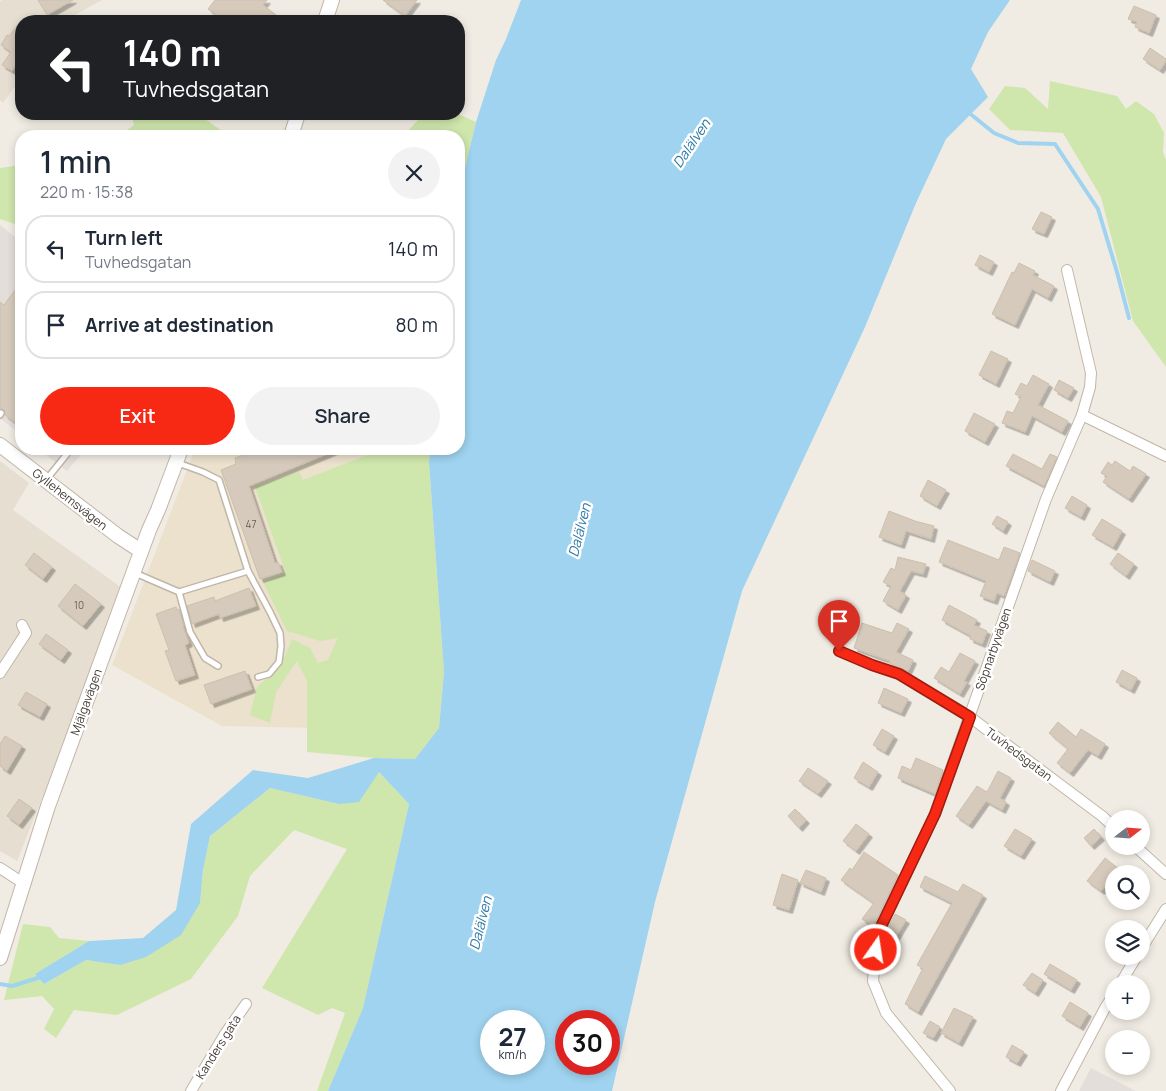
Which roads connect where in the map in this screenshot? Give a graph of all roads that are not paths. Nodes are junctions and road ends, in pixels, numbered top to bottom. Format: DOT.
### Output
graph roads {
  1 [pos="332,0"];
  2 [pos="327,15"];
  3 [pos="1066,270"];
  4 [pos="1082,415"];
  5 [pos="0,445"];
  6 [pos="66,455"];
  7 [pos="178,455"];
  8 [pos="1166,456"];
  9 [pos="175,462"];
  10 [pos="46,480"];
  11 [pos="141,551"];
  12 [pos="248,571"];
  13 [pos="134,573"];
  14 [pos="179,592"];
  15 [pos="22,625"];
  16 [pos="839,651"];
  17 [pos="218,666"];
  18 [pos="0,673"];
  19 [pos="258,677"];
  20 [pos="970,717"];
  21 [pos="1105,819"];
  22 [pos="1145,855"];
  23 [pos="0,868"];
  24 [pos="1166,874"];
  25 [pos="23,883"];
  26 [pos="1166,909"];
  27 [pos="1150,935"];
  28 [pos="0,958"];
  29 [pos="246,1004"];
  30 [pos="1105,1008"];
  31 [pos="190,1091"];
  32 [pos="950,1091"];
  33 [pos="1061,1091"];
  1 -- 2 [label="street"];
  3 -- 4 [label="street, Söpnarbyvägen"];
  4 -- 8 [label="street"];
  4 -- 20 [label="street, Söpnarbyvägen"];
  5 -- 10 [label="street, Gyllehemsvägen"];
  6 -- 10 [label="lane"];
  7 -- 9 [label="street, Mjälgavägen"];
  9 -- 11 [label="street, Mjälgavägen"];
  9 -- 12 [label="lane"];
  10 -- 11 [label="street, Gyllehemsvägen"];
  11 -- 13 [label="street, Mjälgavägen"];
  12 -- 14 [label="lane"];
  12 -- 19 [label="lane"];
  13 -- 14 [label="lane"];
  13 -- 25 [label="street, Mjälgavägen"];
  14 -- 17 [label="lane"];
  15 -- 18 [label="street"];
  16 -- 20 [label="street, Tuvhedsgatan"];
  20 -- 21 [label="street, Tuvhedsgatan"];
  20 -- 32 [label="street, Söpnarbyvägen"];
  22 -- 24 [label="street"];
  23 -- 25 [label="street"];
  25 -- 28 [label="street, Mjälgavägen"];
  26 -- 27 [label="street"];
  29 -- 31 [label="street, Kanders gata"];
  30 -- 33 [label="street"];
}
